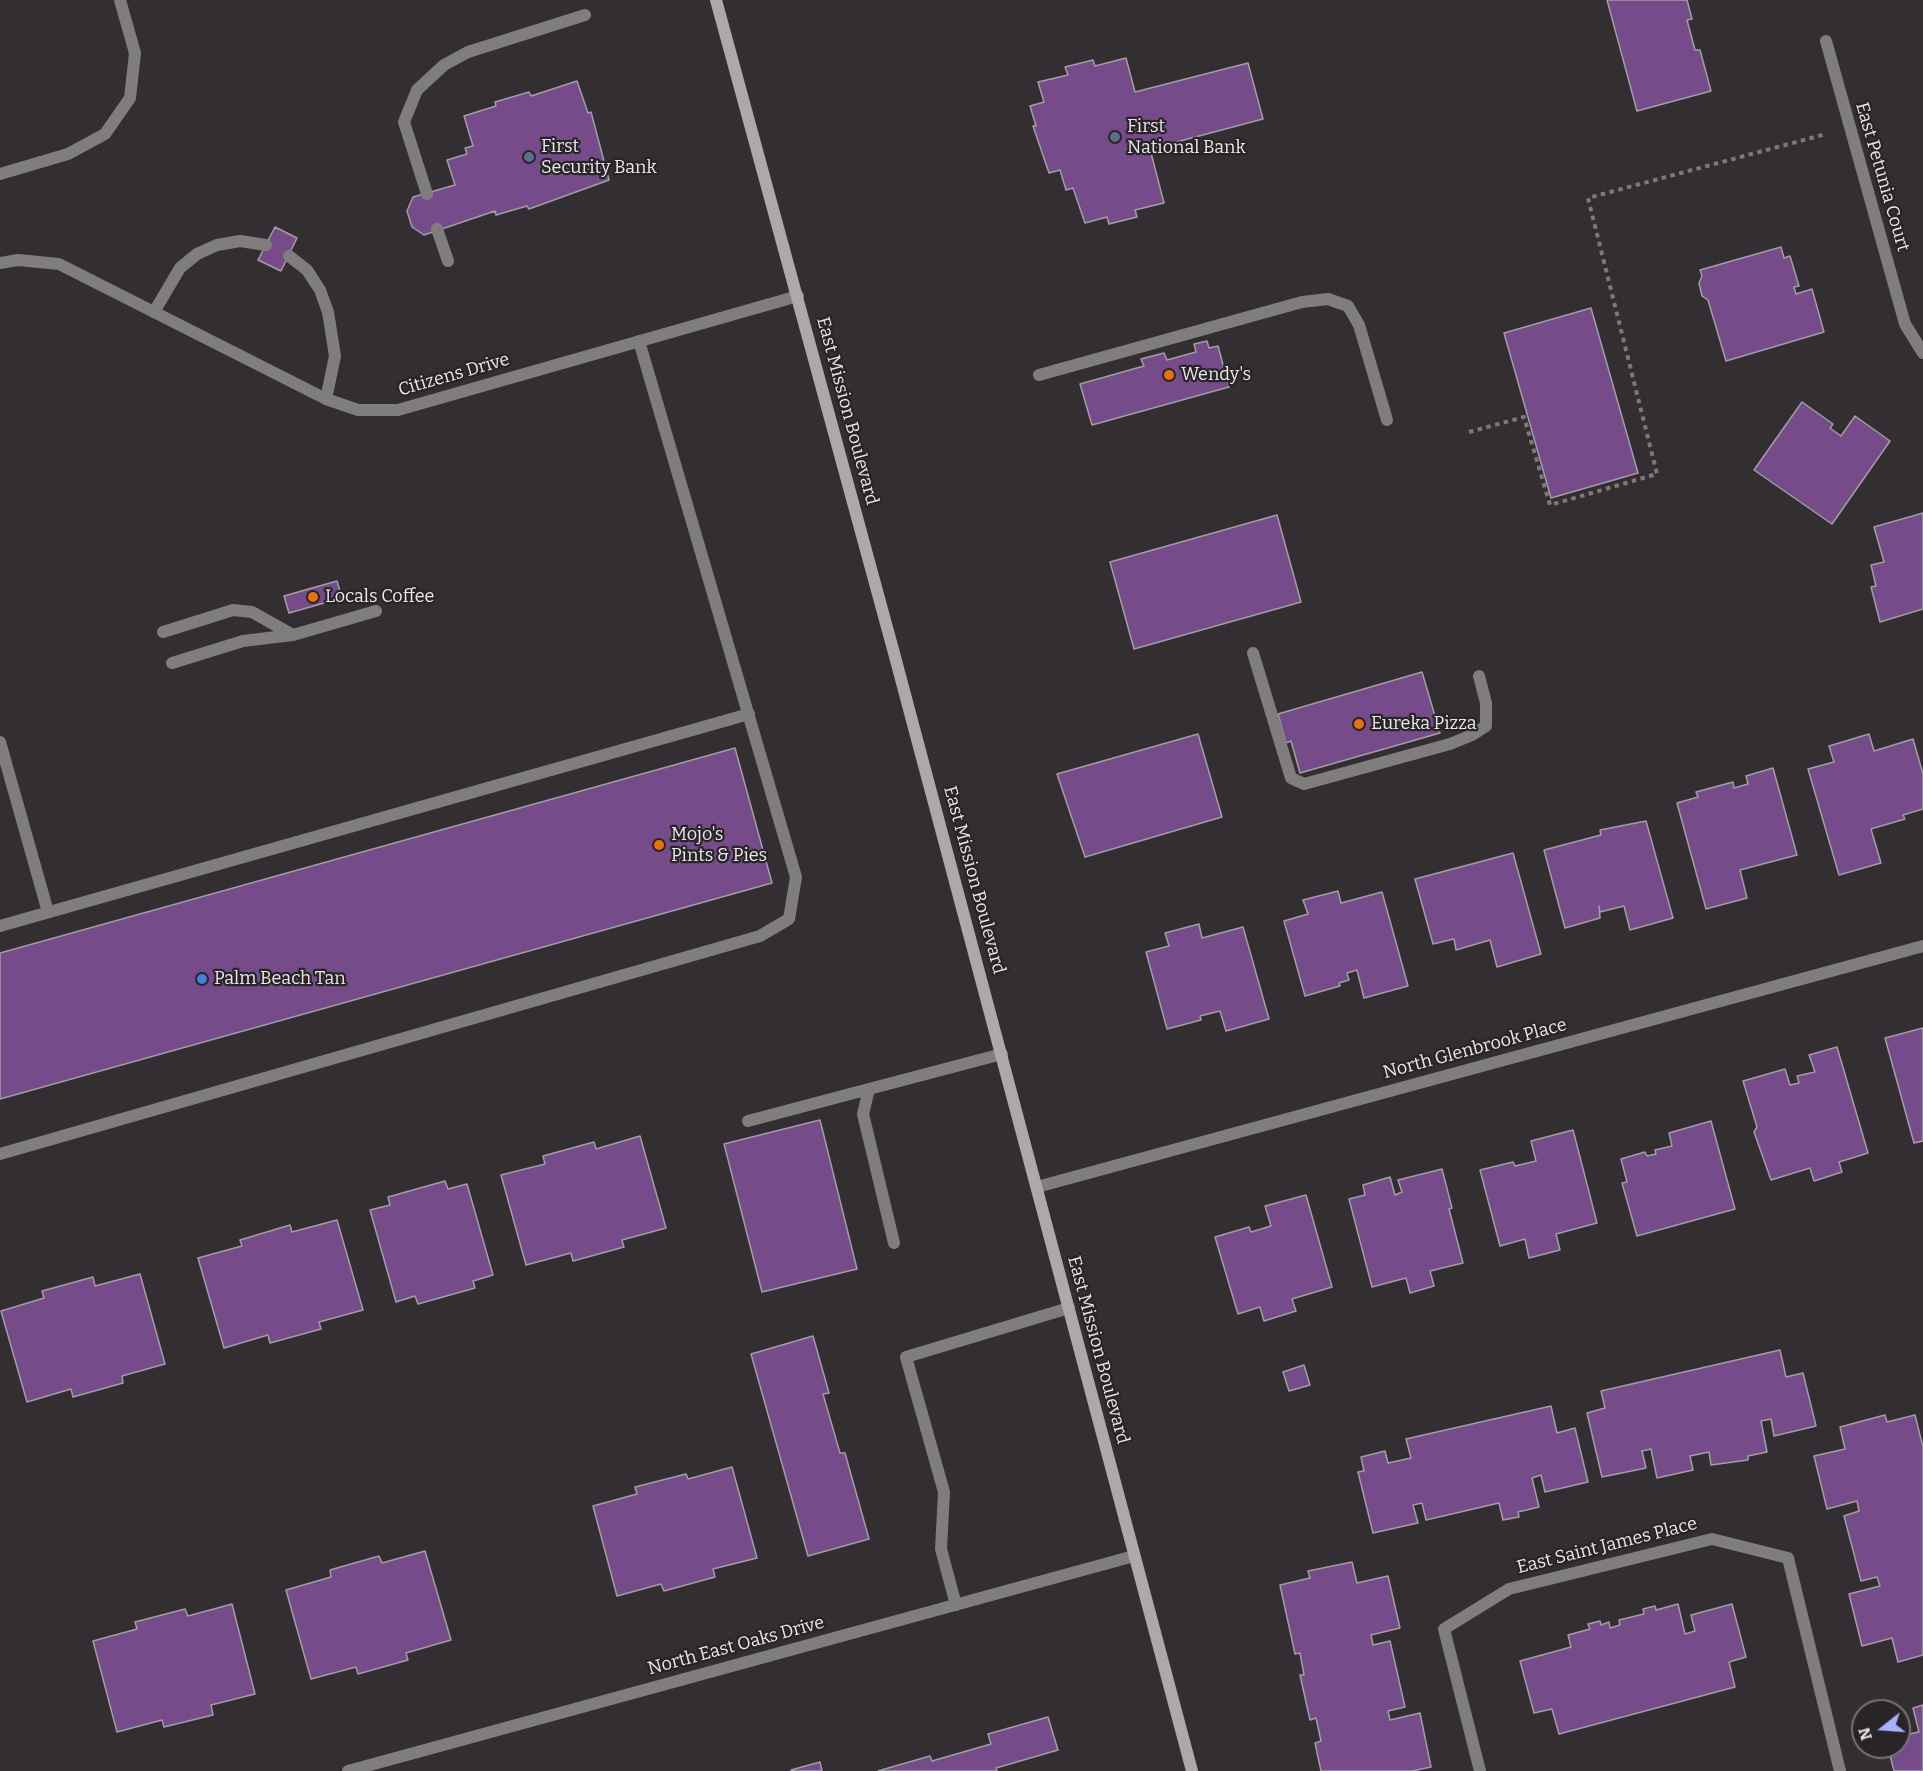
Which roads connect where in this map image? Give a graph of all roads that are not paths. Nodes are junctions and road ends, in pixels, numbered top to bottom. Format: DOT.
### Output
graph roads {
  1 [pos="120,0"];
  2 [pos="716,0"];
  3 [pos="585,15"];
  4 [pos="1826,41"];
  5 [pos="0,174"];
  6 [pos="427,194"];
  7 [pos="438,229"];
  8 [pos="266,245"];
  9 [pos="289,256"];
  10 [pos="448,261"];
  11 [pos="0,263"];
  12 [pos="798,296"];
  13 [pos="154,312"];
  14 [pos="639,341"];
  15 [pos="1923,353"];
  16 [pos="1039,375"];
  17 [pos="326,399"];
  18 [pos="1388,420"];
  19 [pos="376,611"];
  20 [pos="163,632"];
  21 [pos="294,635"];
  22 [pos="1253,653"];
  23 [pos="171,663"];
  24 [pos="1479,676"];
  25 [pos="748,714"];
  26 [pos="0,742"];
  27 [pos="48,912"];
  28 [pos="0,926"];
  29 [pos="1923,946"];
  30 [pos="1002,1054"];
  31 [pos="869,1089"];
  32 [pos="748,1121"];
  33 [pos="0,1154"];
  34 [pos="1037,1187"];
  35 [pos="894,1244"];
  36 [pos="1069,1308"];
  37 [pos="1134,1556"];
  38 [pos="956,1605"];
  39 [pos="348,1771"];
  40 [pos="1192,1771"];
  41 [pos="1480,1771"];
  42 [pos="1840,1771"];
  1 -- 5 [label="street"];
  2 -- 12 [label="main road, East Mission Boulevard"];
  3 -- 6 [label="street"];
  4 -- 15 [label="street, East Petunia Court"];
  7 -- 10 [label="street"];
  8 -- 13 [label="street"];
  9 -- 17 [label="street"];
  11 -- 13 [label="street, Citizens Drive"];
  12 -- 14 [label="street, Citizens Drive"];
  12 -- 30 [label="main road, East Mission Boulevard"];
  13 -- 17 [label="street, Citizens Drive"];
  14 -- 17 [label="street, Citizens Drive"];
  14 -- 25 [label="street"];
  16 -- 18 [label="street"];
  19 -- 21 [label="street"];
  20 -- 21 [label="street"];
  21 -- 23 [label="street"];
  22 -- 24 [label="street"];
  25 -- 27 [label="street"];
  25 -- 33 [label="street"];
  26 -- 27 [label="street"];
  27 -- 28 [label="street"];
  29 -- 34 [label="street, North Glenbrook Place"];
  30 -- 31 [label="street"];
  30 -- 34 [label="main road, East Mission Boulevard"];
  31 -- 32 [label="street"];
  31 -- 35 [label="street"];
  34 -- 36 [label="main road, East Mission Boulevard"];
  36 -- 37 [label="main road, East Mission Boulevard"];
  36 -- 38 [label="street"];
  37 -- 38 [label="street, North East Oaks Drive"];
  37 -- 40 [label="main road, East Mission Boulevard"];
  38 -- 39 [label="street, North East Oaks Drive"];
  41 -- 42 [label="street, East Saint James Place"];
}
